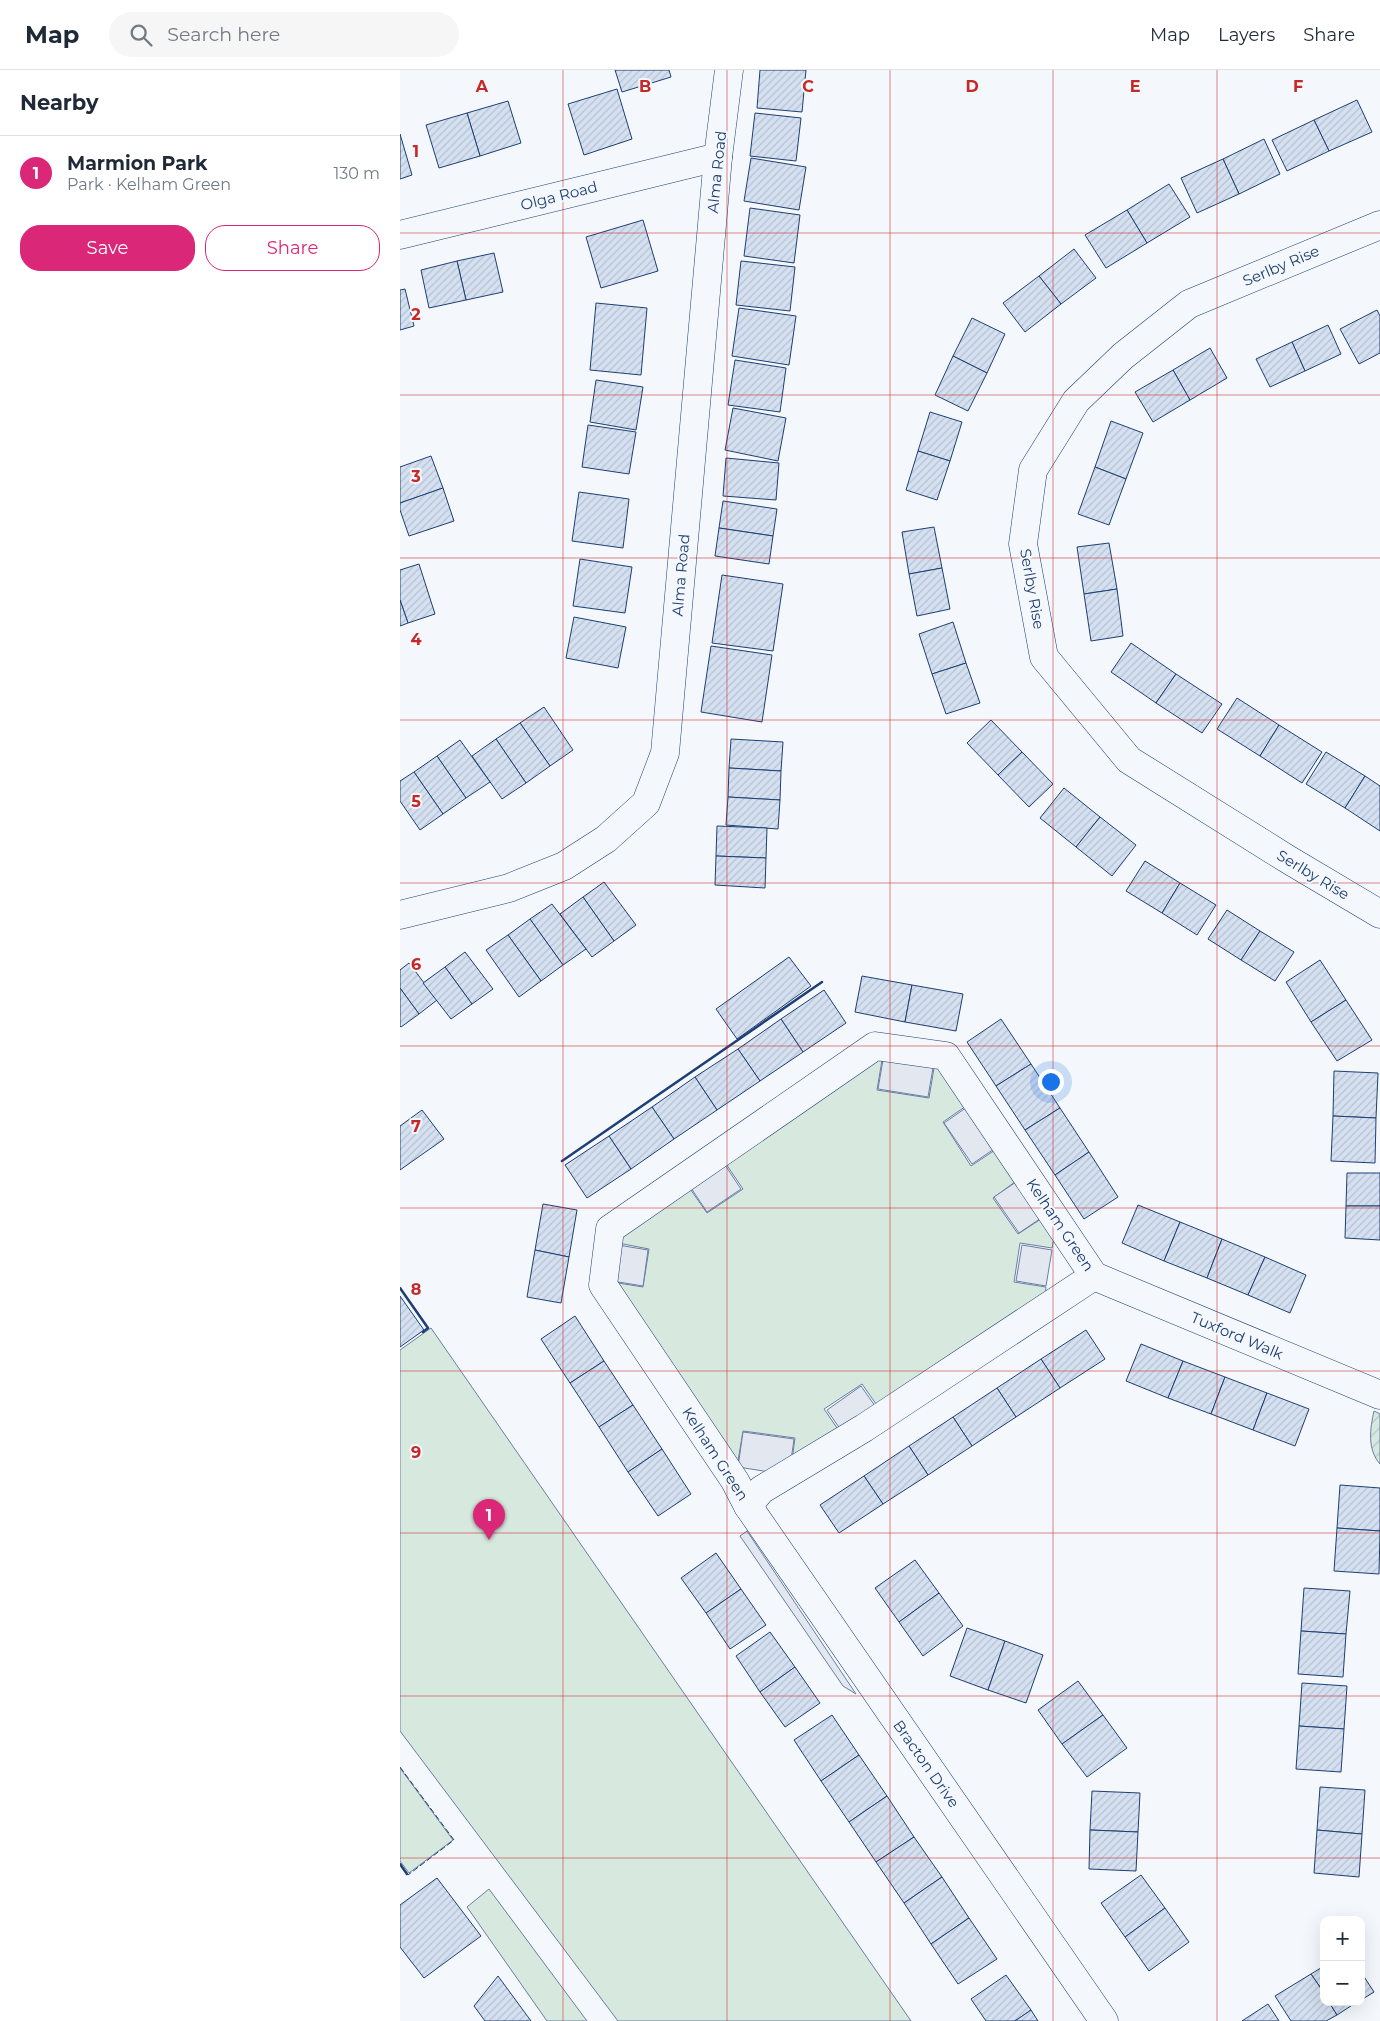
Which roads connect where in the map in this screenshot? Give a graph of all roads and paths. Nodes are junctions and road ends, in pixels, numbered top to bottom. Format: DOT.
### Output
graph roads {
  1 [pos="729,70"];
  2 [pos="718,157"];
  3 [pos="1380,225"];
  4 [pos="400,234"];
  5 [pos="1380,914"];
  6 [pos="400,915"];
  7 [pos="1094,1276"];
  8 [pos="1380,1395"];
  9 [pos="748,1506"];
  10 [pos="1104,2021"];
  1 -- 2 [label="street, Alma Road"];
  2 -- 4 [label="street, Olga Road"];
  2 -- 6 [label="street, Alma Road"];
  3 -- 5 [label="street, Serlby Rise"];
  7 -- 8 [label="street, Tuxford Walk"];
  7 -- 9 [label="street, Kelham Green"];
  7 -- 9 [label="street, Kelham Green"];
  9 -- 10 [label="street, Bracton Drive"];
}
